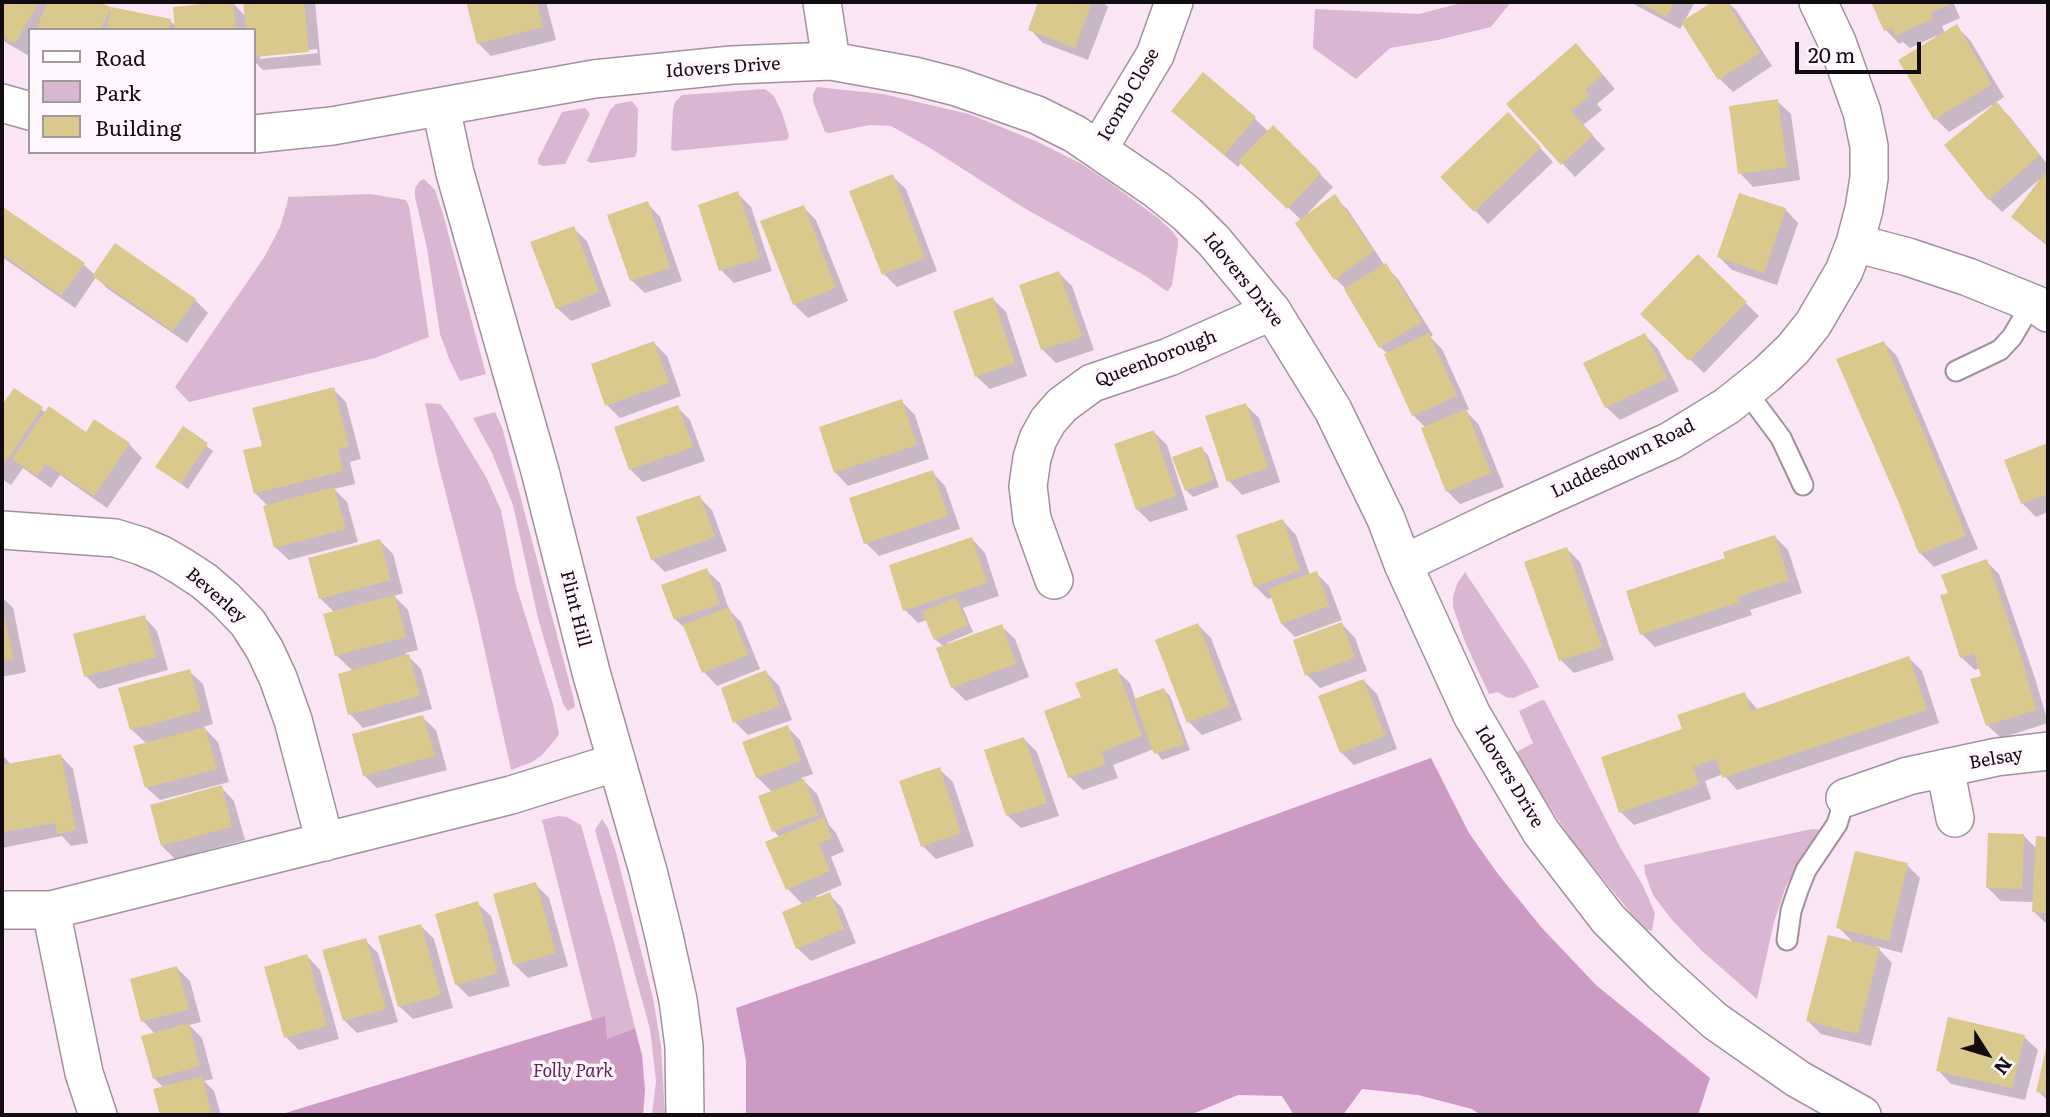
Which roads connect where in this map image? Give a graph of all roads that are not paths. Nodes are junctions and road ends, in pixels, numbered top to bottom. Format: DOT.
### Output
graph roads {
  1 [pos="822,2"];
  2 [pos="1174,2"];
  3 [pos="1818,2"];
  4 [pos="831,61"];
  5 [pos="2,103"];
  6 [pos="441,108"];
  7 [pos="28,110"];
  8 [pos="256,134"];
  9 [pos="1099,148"];
  10 [pos="1855,243"];
  11 [pos="2040,308"];
  12 [pos="1272,311"];
  13 [pos="1956,370"];
  14 [pos="1746,391"];
  15 [pos="1803,485"];
  16 [pos="2,530"];
  17 [pos="1403,564"];
  18 [pos="1054,580"];
  19 [pos="2048,751"];
  20 [pos="617,762"];
  21 [pos="1945,768"];
  22 [pos="1844,798"];
  23 [pos="1955,818"];
  24 [pos="325,842"];
  25 [pos="51,910"];
  26 [pos="2,911"];
  27 [pos="1787,940"];
  28 [pos="97,1115"];
  29 [pos="685,1115"];
  30 [pos="1862,1115"];
  1 -- 4 [label="street"];
  2 -- 9 [label="street, Icomb Close"];
  3 -- 10 [label="street, Luddesdown Road"];
  4 -- 6 [label="street, Idovers Drive"];
  4 -- 9 [label="street, Idovers Drive"];
  5 -- 7 [label="street"];
  6 -- 8 [label="street, Idovers Drive"];
  6 -- 20 [label="street, Flint Hill"];
  9 -- 12 [label="street, Idovers Drive"];
  10 -- 11 [label="street"];
  10 -- 14 [label="street, Luddesdown Road"];
  11 -- 13 [label="lane"];
  12 -- 17 [label="street, Idovers Drive"];
  12 -- 18 [label="street, Queenborough"];
  14 -- 15 [label="lane"];
  14 -- 17 [label="street, Luddesdown Road"];
  16 -- 24 [label="street, Beverley"];
  17 -- 30 [label="street, Idovers Drive"];
  19 -- 21 [label="street, Belsay"];
  20 -- 24 [label="street"];
  20 -- 29 [label="street, Flint Hill"];
  21 -- 22 [label="street, Belsay"];
  21 -- 23 [label="street, Belsay"];
  22 -- 27 [label="lane"];
  24 -- 25 [label="street"];
  25 -- 26 [label="street"];
  25 -- 28 [label="street"];
}
